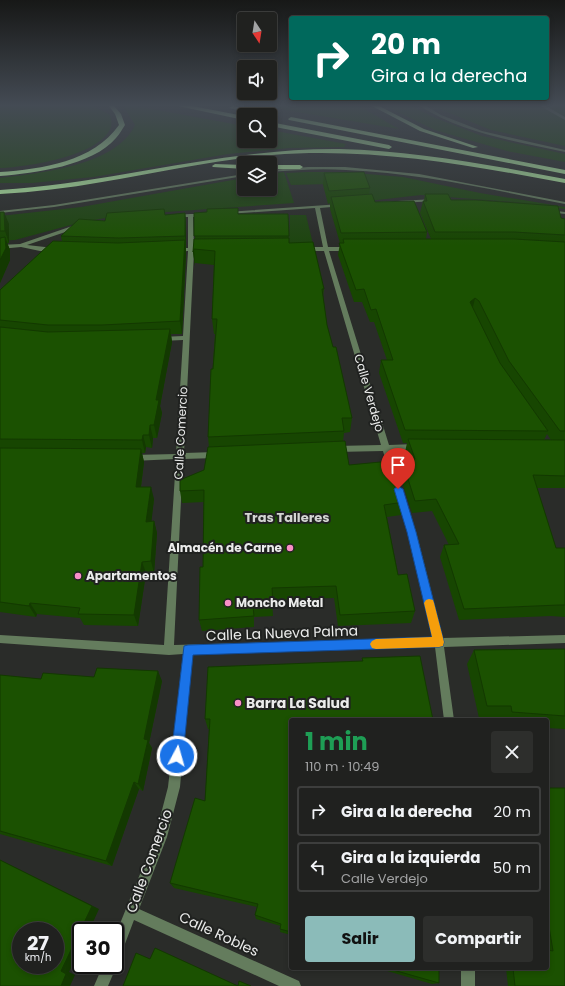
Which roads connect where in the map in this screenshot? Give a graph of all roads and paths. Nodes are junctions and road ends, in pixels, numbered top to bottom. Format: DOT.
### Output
graph roads {
  1 [pos="91,152"];
  2 [pos="301,152"];
  3 [pos="366,152"];
  4 [pos="413,152"];
  5 [pos="465,152"];
  6 [pos="493,152"];
  7 [pos="191,165"];
  8 [pos="237,167"];
  9 [pos="277,167"];
  10 [pos="300,167"];
  11 [pos="489,167"];
  12 [pos="277,170"];
  13 [pos="565,171"];
  14 [pos="0,174"];
  15 [pos="237,176"];
  16 [pos="565,181"];
  17 [pos="0,192"];
  18 [pos="411,200"];
  19 [pos="438,200"];
  20 [pos="372,203"];
  21 [pos="565,204"];
  22 [pos="348,205"];
  23 [pos="317,207"];
  24 [pos="414,207"];
  25 [pos="542,210"];
  26 [pos="0,212"];
  27 [pos="565,213"];
  28 [pos="212,214"];
  29 [pos="219,214"];
  30 [pos="190,215"];
  31 [pos="170,216"];
  32 [pos="81,226"];
  33 [pos="21,245"];
  34 [pos="0,247"];
  35 [pos="191,249"];
  36 [pos="207,249"];
  37 [pos="295,249"];
  38 [pos="326,249"];
  39 [pos="358,249"];
  40 [pos="62,250"];
  41 [pos="168,250"];
  42 [pos="186,338"];
  43 [pos="157,339"];
  44 [pos="385,447"];
  45 [pos="424,447"];
  46 [pos="325,449"];
  47 [pos="226,454"];
  48 [pos="180,457"];
  49 [pos="124,458"];
  50 [pos="0,639"];
  51 [pos="565,639"];
  52 [pos="439,642"];
  53 [pos="169,650"];
  54 [pos="188,650"];
  55 [pos="449,718"];
  56 [pos="131,912"];
  57 [pos="124,930"];
  58 [pos="468,970"];
  59 [pos="106,974"];
  60 [pos="101,986"];
  61 [pos="294,986"];
  62 [pos="468,986"];
  1 -- 14 [label="highway"];
  2 -- 7 [label="highway"];
  3 -- 11 [label="highway"];
  4 -- 11 [label="highway"];
  5 -- 13 [label="highway"];
  6 -- 13 [label="highway"];
  7 -- 8 [label="highway"];
  7 -- 17 [label="highway"];
  9 -- 10 [label="highway"];
  10 -- 12 [label="street"];
  10 -- 21 [label="street"];
  11 -- 16 [label="highway"];
  15 -- 26 [label="street"];
  18 -- 19 [label="street"];
  18 -- 20 [label="street"];
  18 -- 24 [label="street"];
  22 -- 23 [label="street"];
  23 -- 29 [label="street"];
  23 -- 38 [label="street, Calle Verdejo"];
  25 -- 27 [label="street"];
  28 -- 30 [label="street"];
  30 -- 31 [label="street"];
  30 -- 35 [label="street, Calle Comercio"];
  32 -- 33 [label="street"];
  33 -- 34 [label="street"];
  33 -- 40 [label="street"];
  35 -- 36 [label="street"];
  35 -- 41 [label="street"];
  35 -- 42 [label="street, Calle Comercio"];
  37 -- 38 [label="street"];
  38 -- 39 [label="street"];
  38 -- 44 [label="street, Calle Verdejo"];
  42 -- 43 [label="street"];
  42 -- 48 [label="street, Calle Comercio"];
  44 -- 45 [label="street"];
  44 -- 46 [label="street"];
  44 -- 52 [label="street, Calle Verdejo"];
  47 -- 48 [label="street"];
  48 -- 49 [label="street"];
  48 -- 53 [label="street, Calle Comercio"];
  50 -- 53 [label="street, Calle La Nueva Palma"];
  51 -- 52 [label="street, Calle La Nueva Palma"];
  52 -- 54 [label="street, Calle La Nueva Palma"];
  52 -- 55 [label="street, Calle Verdejo"];
  53 -- 54 [label="street, Calle La Nueva Palma"];
  54 -- 56 [label="street, Calle Comercio"];
  56 -- 57 [label="street, Calle Comercio"];
  56 -- 61 [label="street, Calle Robles"];
  58 -- 62 [label="street"];
  59 -- 60 [label="street"];
}
